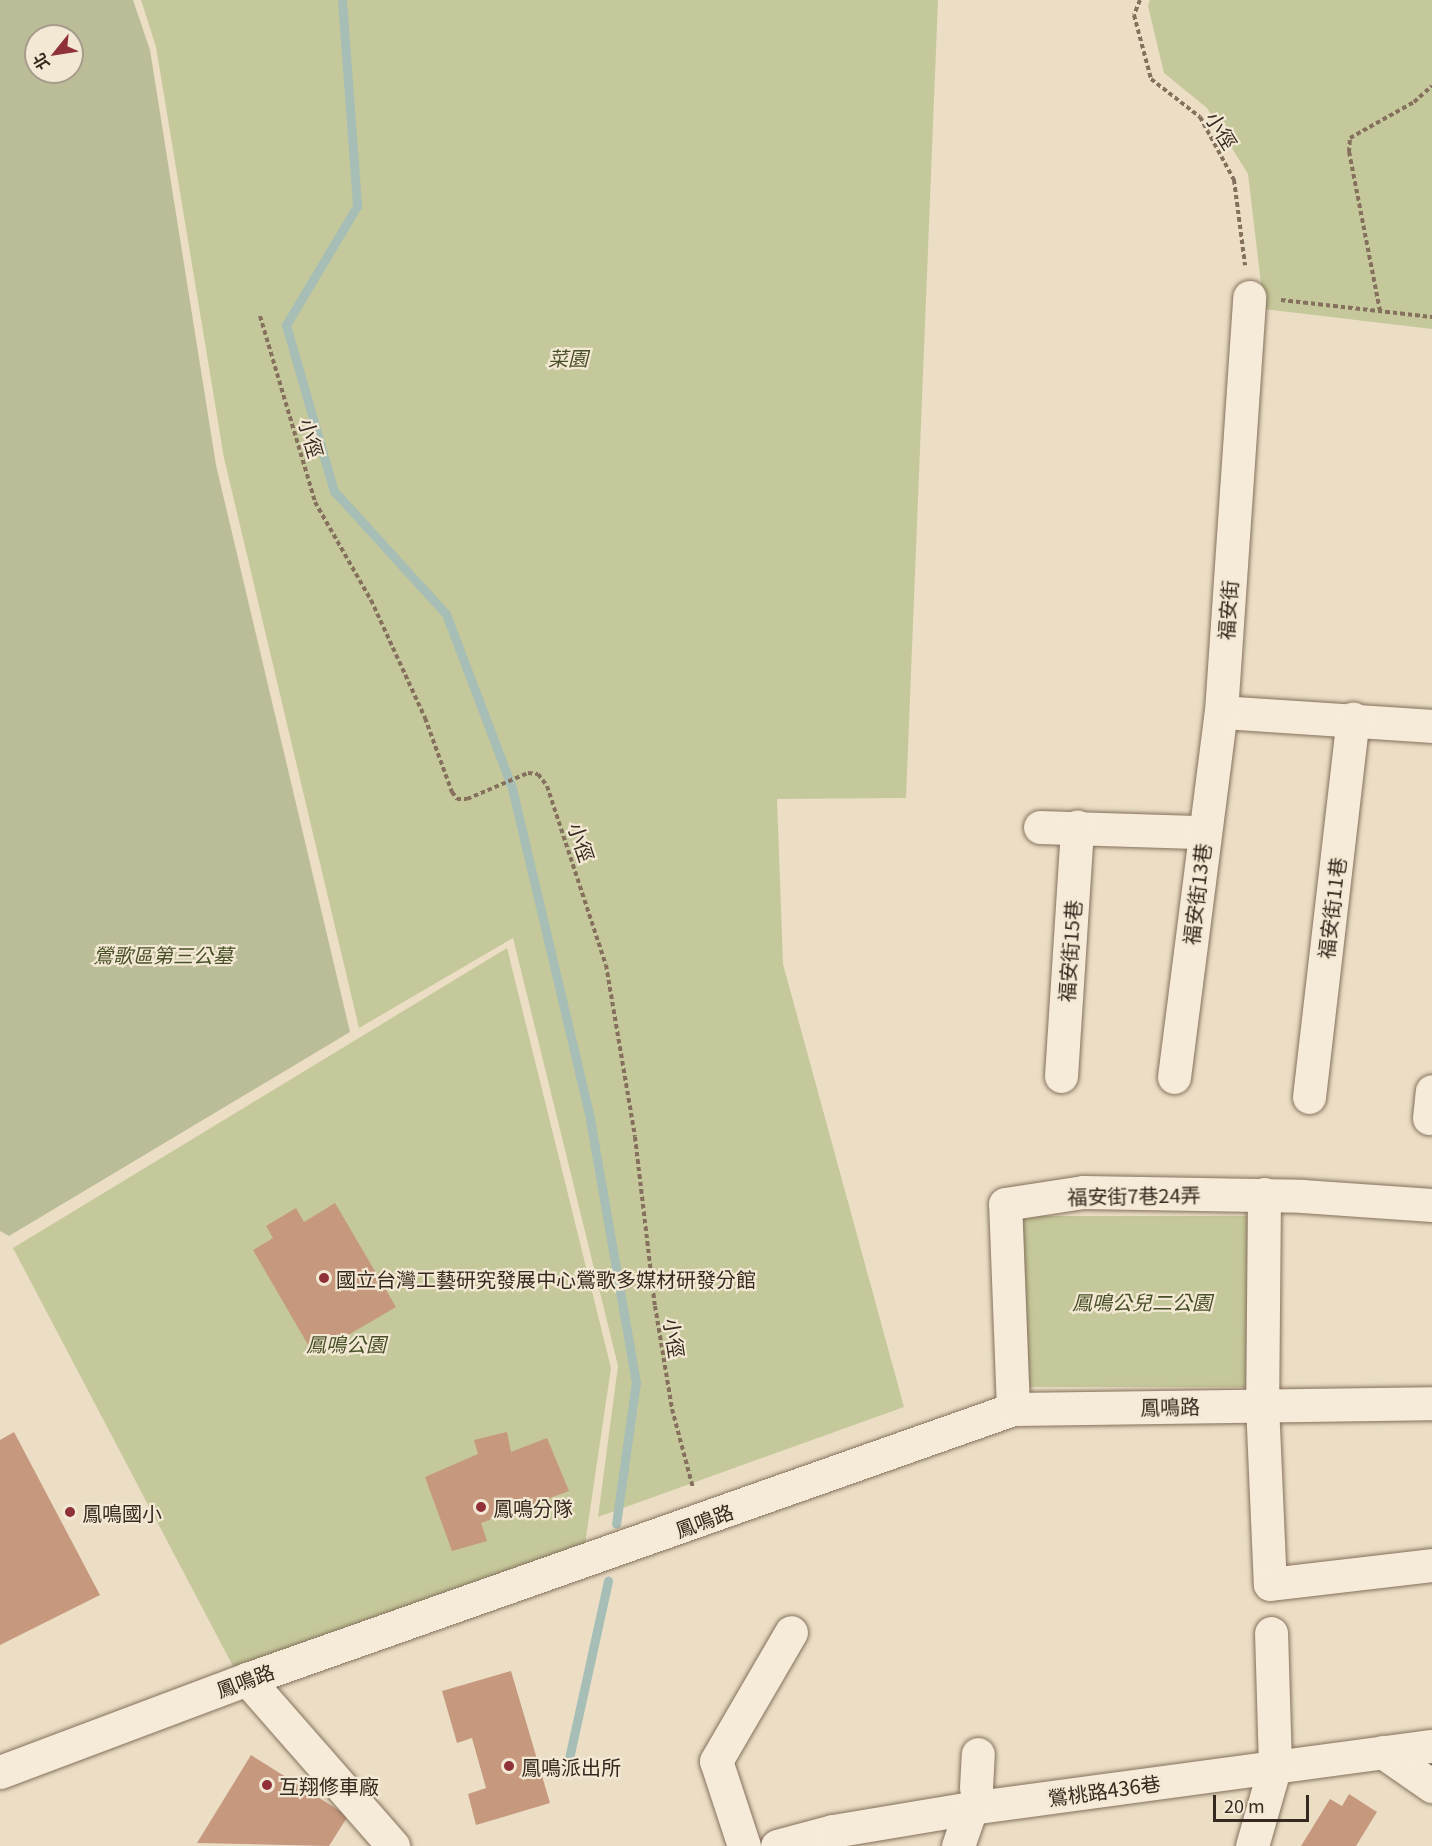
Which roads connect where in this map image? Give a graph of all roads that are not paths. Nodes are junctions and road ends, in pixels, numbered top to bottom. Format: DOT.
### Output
graph roads {
  1 [pos="1249,297"];
  2 [pos="1221,712"];
  3 [pos="1353,719"];
  4 [pos="1432,726"];
  5 [pos="1040,826"];
  6 [pos="1077,827"];
  7 [pos="1203,832"];
  8 [pos="1061,1076"];
  9 [pos="1174,1077"];
  10 [pos="1309,1097"];
  11 [pos="1264,1194"];
  12 [pos="1432,1205"];
  13 [pos="1432,1403"];
  14 [pos="1262,1404"];
  15 [pos="1012,1409"];
  16 [pos="1432,1565"];
  17 [pos="791,1632"];
  18 [pos="1271,1633"];
  19 [pos="248,1679"];
  20 [pos="1432,1746"];
  21 [pos="1383,1752"];
  22 [pos="978,1754"];
  23 [pos="1275,1766"];
  24 [pos="0,1772"];
  25 [pos="1432,1786"];
  26 [pos="974,1798"];
  27 [pos="393,1846"];
  28 [pos="744,1846"];
  29 [pos="777,1846"];
  30 [pos="958,1846"];
  31 [pos="1252,1846"];
  1 -- 2 [label="street, 福安街"];
  2 -- 3 [label="street"];
  2 -- 7 [label="street, 福安街13巷"];
  3 -- 4 [label="street"];
  3 -- 10 [label="street, 福安街11巷"];
  5 -- 6 [label="street"];
  6 -- 7 [label="street"];
  6 -- 8 [label="street, 福安街15巷"];
  7 -- 9 [label="street, 福安街13巷"];
  11 -- 12 [label="street, 福安街7巷24弄"];
  11 -- 14 [label="street"];
  11 -- 15 [label="street, 福安街7巷24弄"];
  13 -- 14 [label="street, 鳳鳴路"];
  14 -- 15 [label="street, 鳳鳴路"];
  14 -- 16 [label="street"];
  15 -- 19 [label="street, 鳳鳴路"];
  17 -- 28 [label="street"];
  18 -- 23 [label="street"];
  19 -- 24 [label="street, 鳳鳴路"];
  19 -- 27 [label="street"];
  20 -- 21 [label="street, 鶯桃路436巷"];
  21 -- 23 [label="street, 鶯桃路436巷"];
  21 -- 25 [label="street"];
  22 -- 26 [label="street"];
  23 -- 26 [label="street, 鶯桃路436巷"];
  23 -- 31 [label="street"];
  26 -- 29 [label="street, 鶯桃路436巷"];
  26 -- 30 [label="street"];
}
